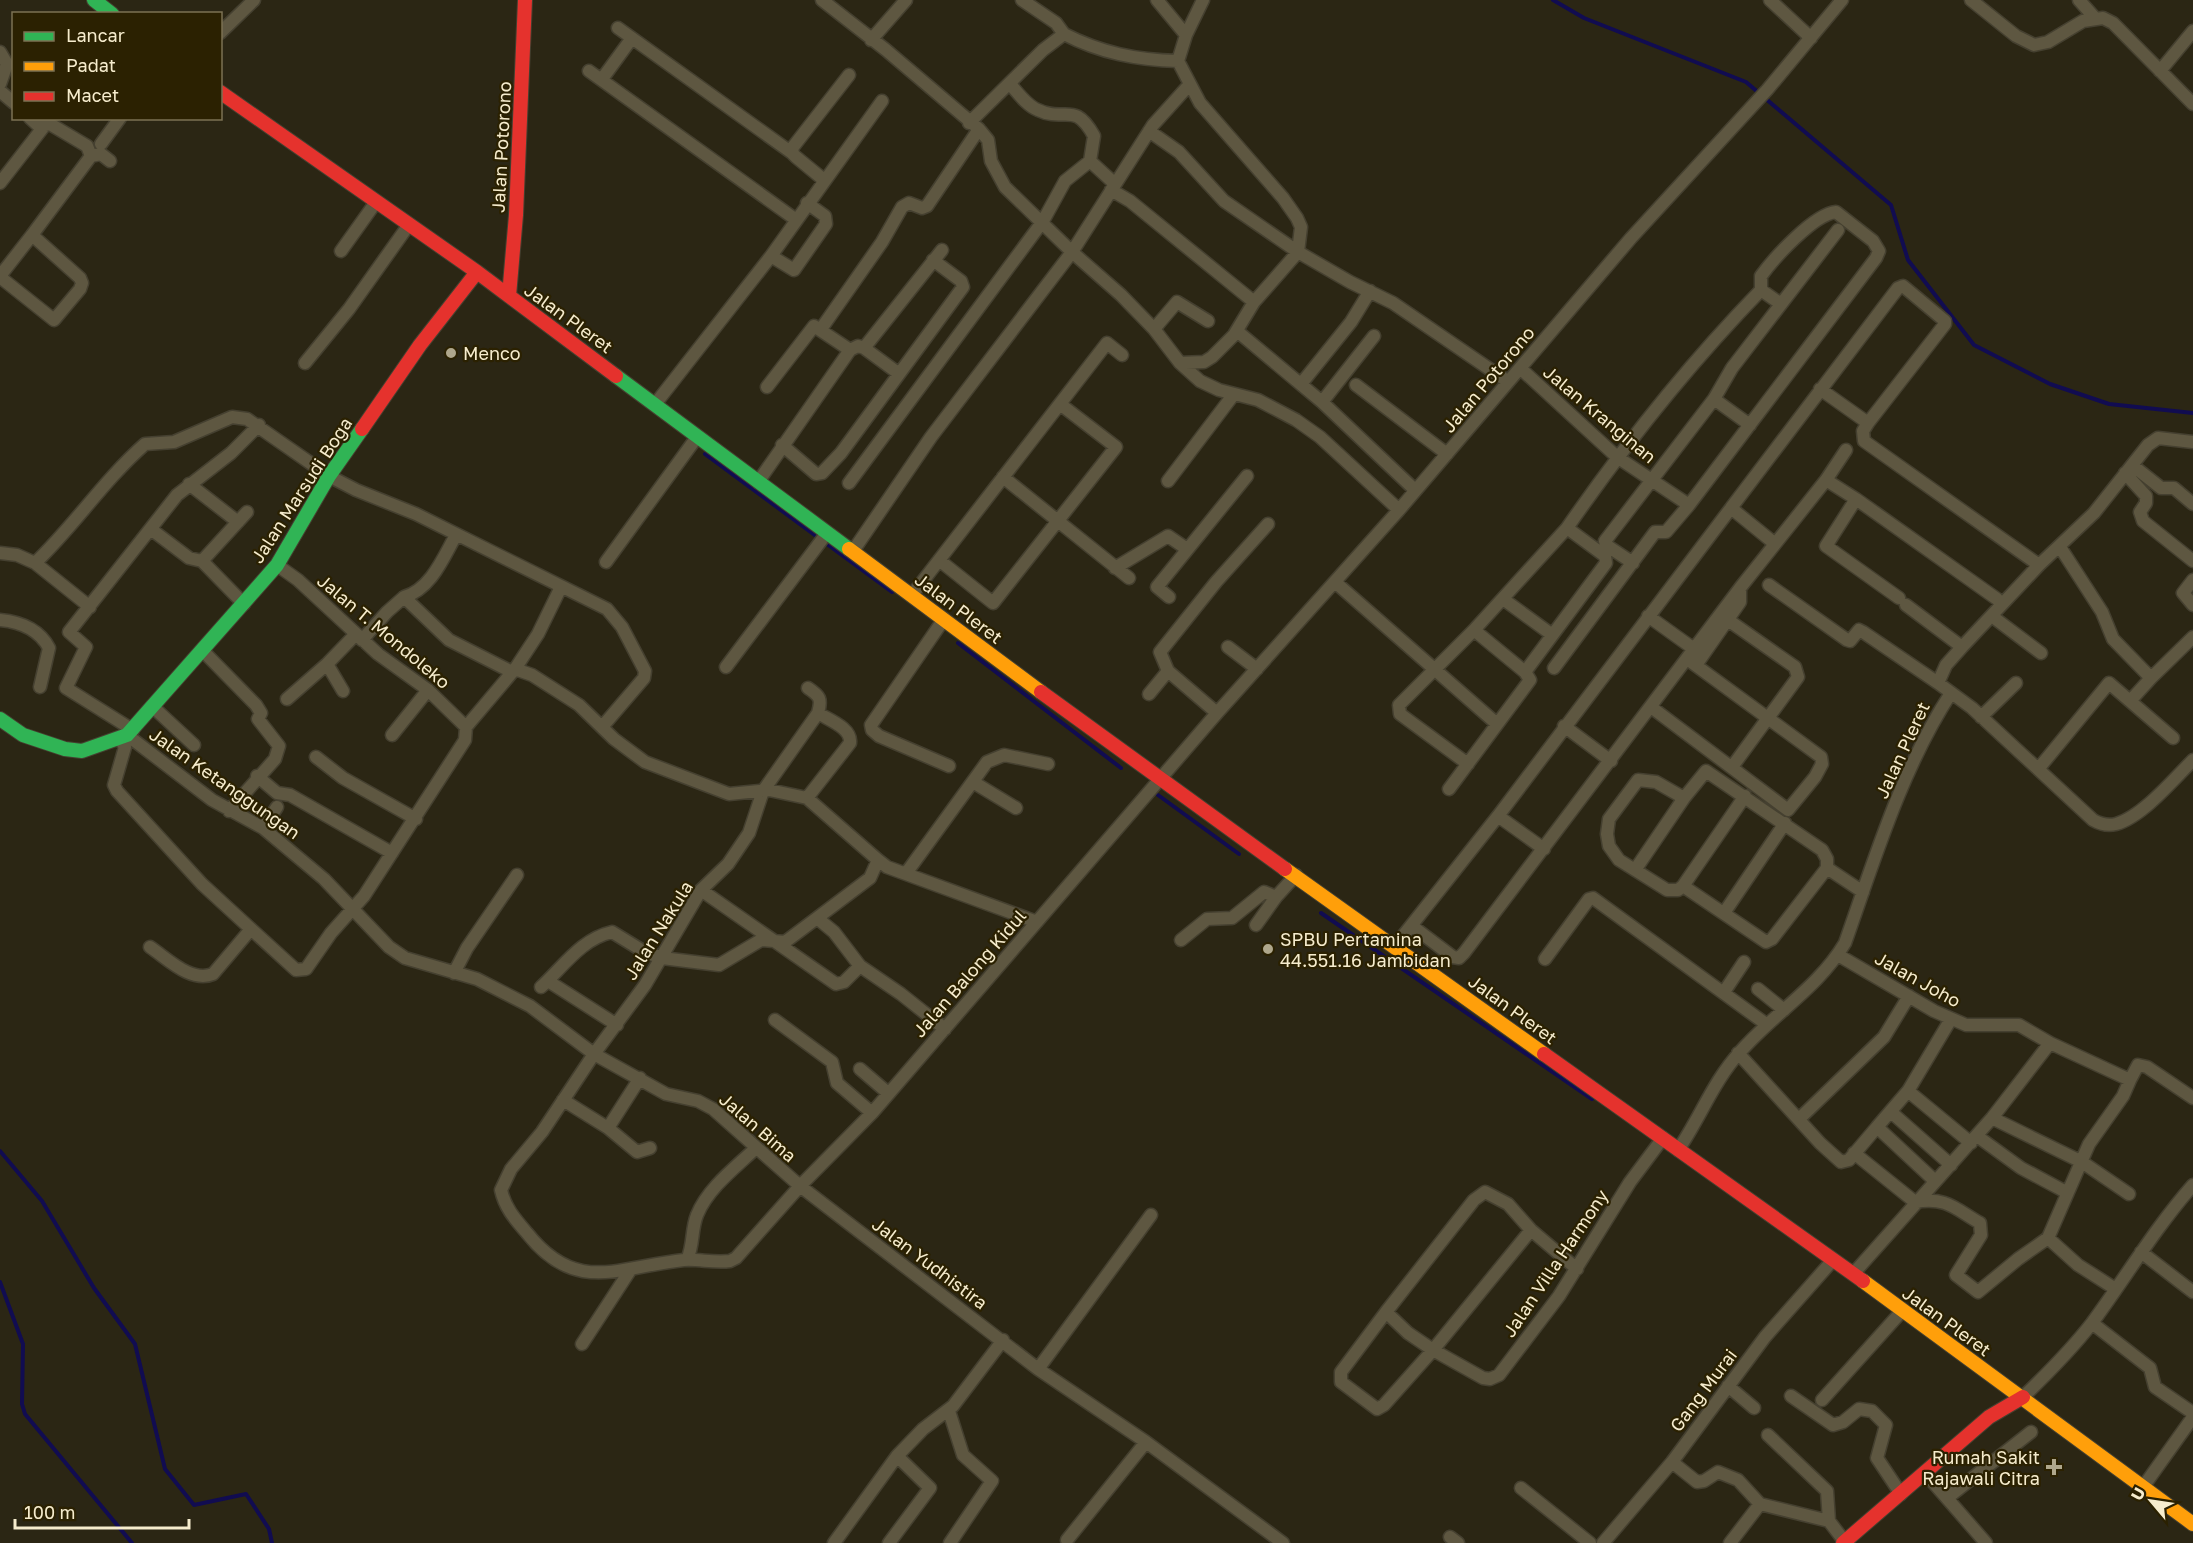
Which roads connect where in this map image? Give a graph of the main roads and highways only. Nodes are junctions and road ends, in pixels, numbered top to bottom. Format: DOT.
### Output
graph roads {
  1 [pos="94,0"];
  2 [pos="525,0"];
  3 [pos="109,12"];
  4 [pos="222,93"];
  5 [pos="477,273"];
  6 [pos="509,296"];
  7 [pos="0,719"];
  8 [pos="2022,1397"];
  9 [pos="2193,1524"];
  10 [pos="1844,1542"];
  1 -- 3 [label="main road"];
  2 -- 6 [label="main road, Jalan Potorono"];
  4 -- 5 [label="main road, Jalan Pleret"];
  5 -- 6 [label="main road, Jalan Pleret"];
  5 -- 7 [label="main road, Jalan Marsudi Boga"];
  6 -- 8 [label="main road, Jalan Pleret"];
  8 -- 9 [label="main road, Jalan Pleret"];
  8 -- 10 [label="main road"];
}
